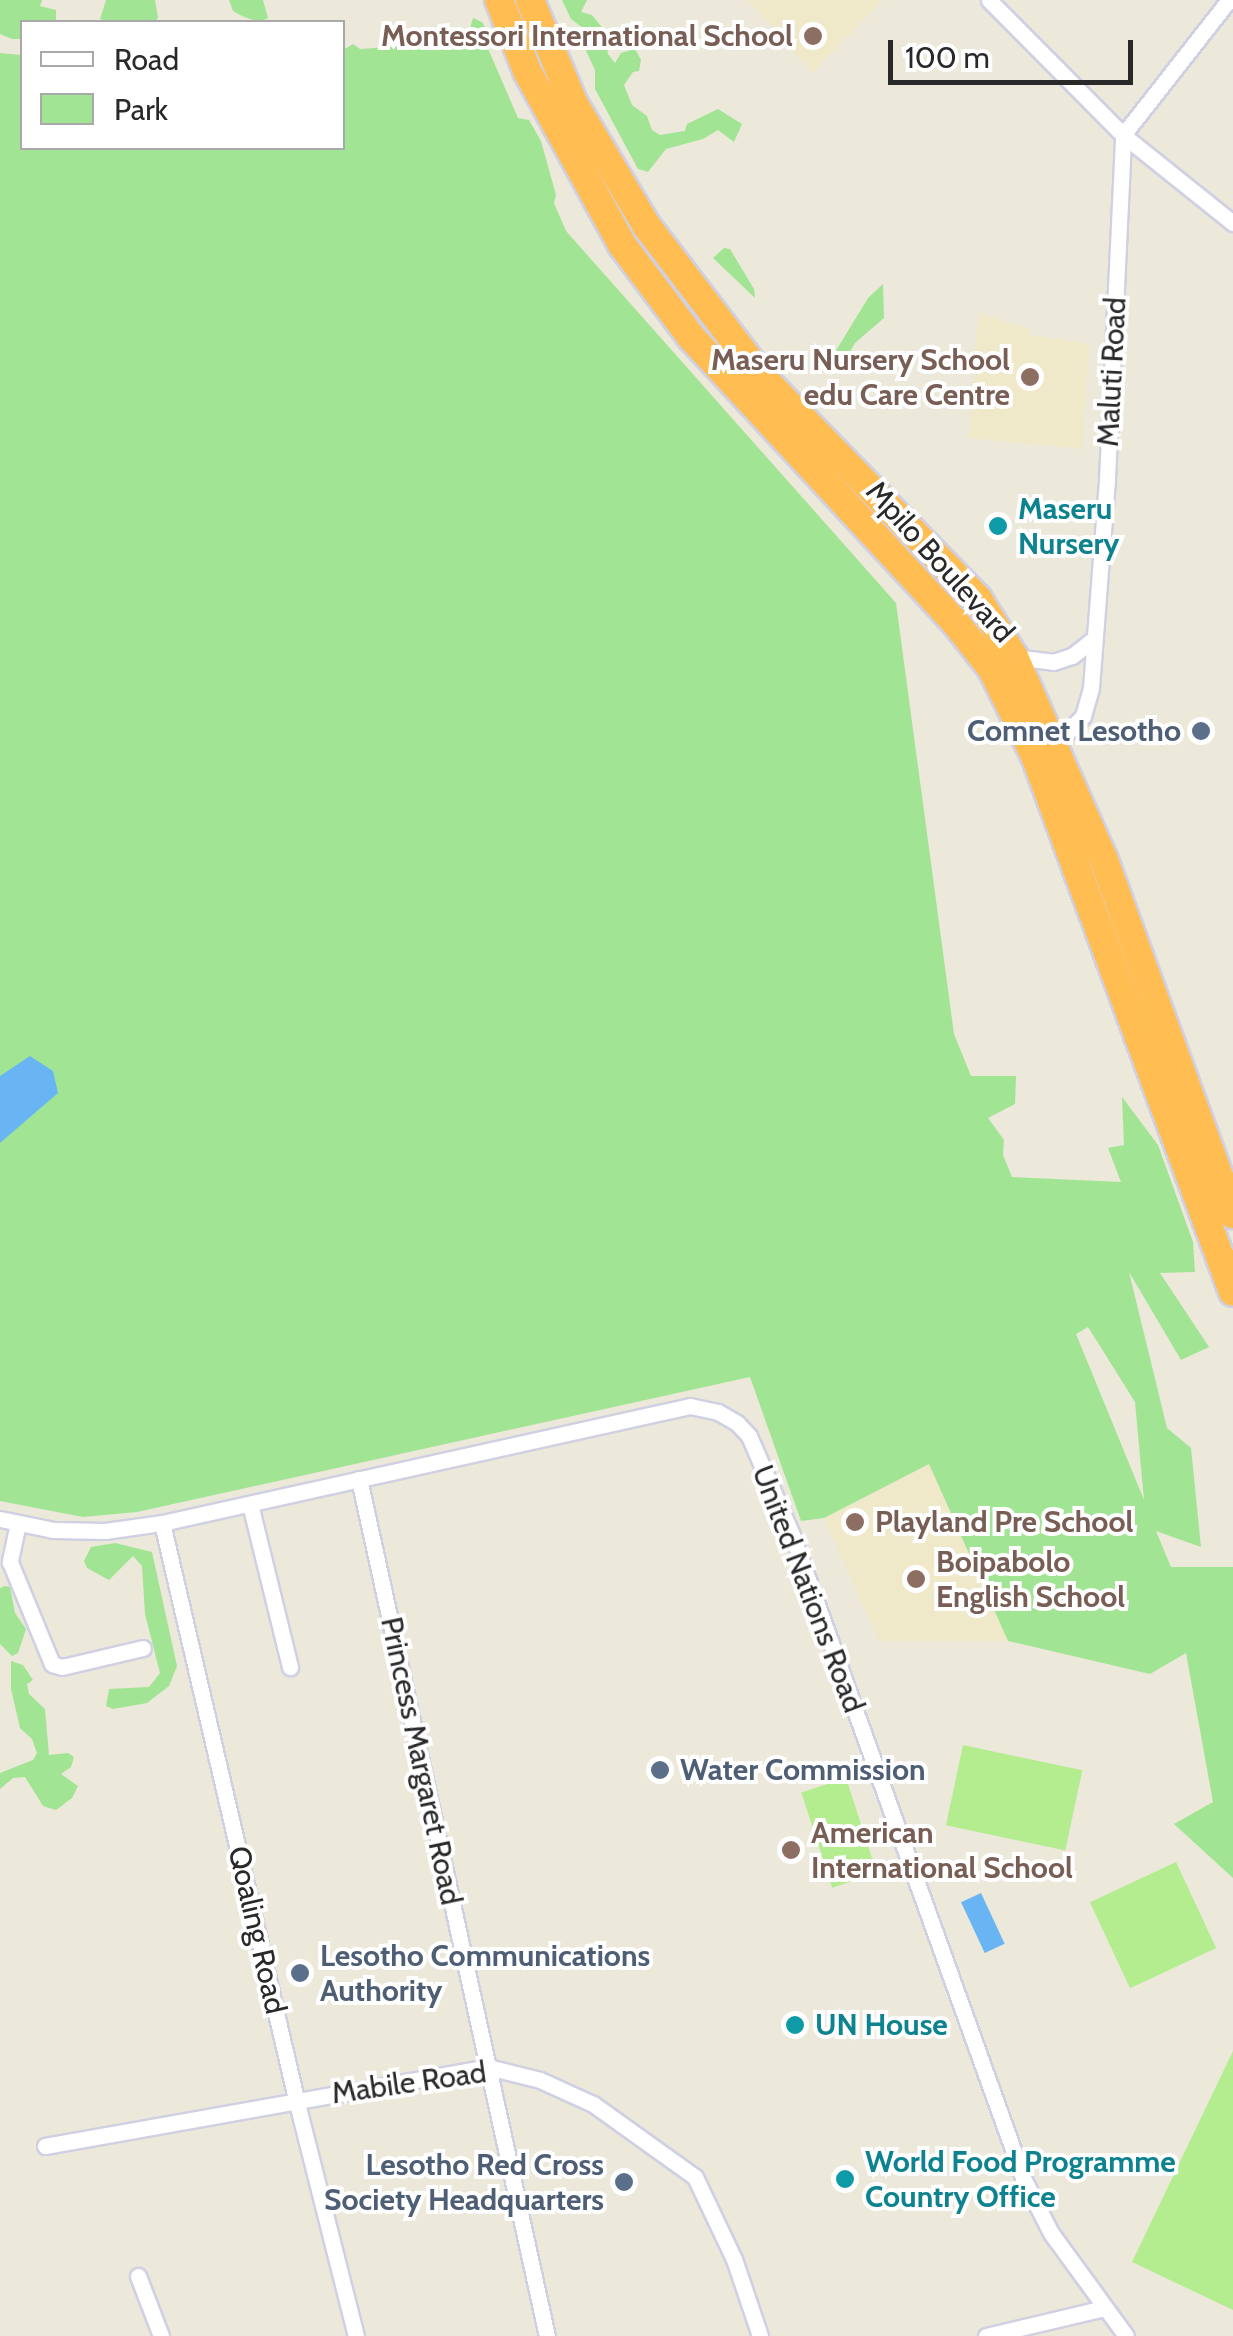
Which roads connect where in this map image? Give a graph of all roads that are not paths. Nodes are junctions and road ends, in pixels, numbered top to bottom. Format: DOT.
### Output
graph roads {
  1 [pos="498,0"];
  2 [pos="530,0"];
  3 [pos="989,0"];
  4 [pos="1229,0"];
  5 [pos="1123,135"];
  6 [pos="1233,223"];
  7 [pos="1094,639"];
  8 [pos="1014,657"];
  9 [pos="1045,751"];
  10 [pos="1233,1214"];
  11 [pos="1233,1292"];
  12 [pos="359,1479"];
  13 [pos="250,1504"];
  14 [pos="0,1519"];
  15 [pos="18,1523"];
  16 [pos="162,1523"];
  17 [pos="143,1648"];
  18 [pos="290,1667"];
  19 [pos="488,2068"];
  20 [pos="296,2100"];
  21 [pos="45,2146"];
  22 [pos="138,2276"];
  23 [pos="1104,2308"];
  24 [pos="161,2336"];
  25 [pos="356,2336"];
  26 [pos="546,2336"];
  27 [pos="760,2336"];
  28 [pos="986,2336"];
  29 [pos="1126,2336"];
  1 -- 9 [label="highway, Mpilo Boulevard"];
  2 -- 8 [label="highway, Mpilo Boulevard"];
  3 -- 5 [label="street"];
  4 -- 5 [label="street"];
  5 -- 6 [label="street"];
  5 -- 7 [label="street, Maluti Road"];
  7 -- 8 [label="street"];
  7 -- 9 [label="street, Maluti Road"];
  8 -- 9 [label="highway, Mpilo Boulevard"];
  9 -- 10 [label="highway, Mpilo Boulevard"];
  9 -- 11 [label="highway, Mpilo Boulevard"];
  12 -- 13 [label="street, United Nations Road"];
  12 -- 19 [label="street, Princess Margaret Road"];
  12 -- 23 [label="street, United Nations Road"];
  13 -- 16 [label="street, United Nations Road"];
  13 -- 18 [label="street"];
  14 -- 15 [label="street, United Nations Road"];
  15 -- 16 [label="street, United Nations Road"];
  15 -- 17 [label="street"];
  16 -- 20 [label="street, Qoaling Road"];
  19 -- 20 [label="street, Mabile Road"];
  19 -- 26 [label="street, Princess Margaret Road"];
  19 -- 27 [label="street, Mabile Road"];
  20 -- 21 [label="street, Mabile Road"];
  20 -- 25 [label="street, Qoaling Road"];
  22 -- 24 [label="street"];
  23 -- 28 [label="street"];
  23 -- 29 [label="street, United Nations Road"];
}
